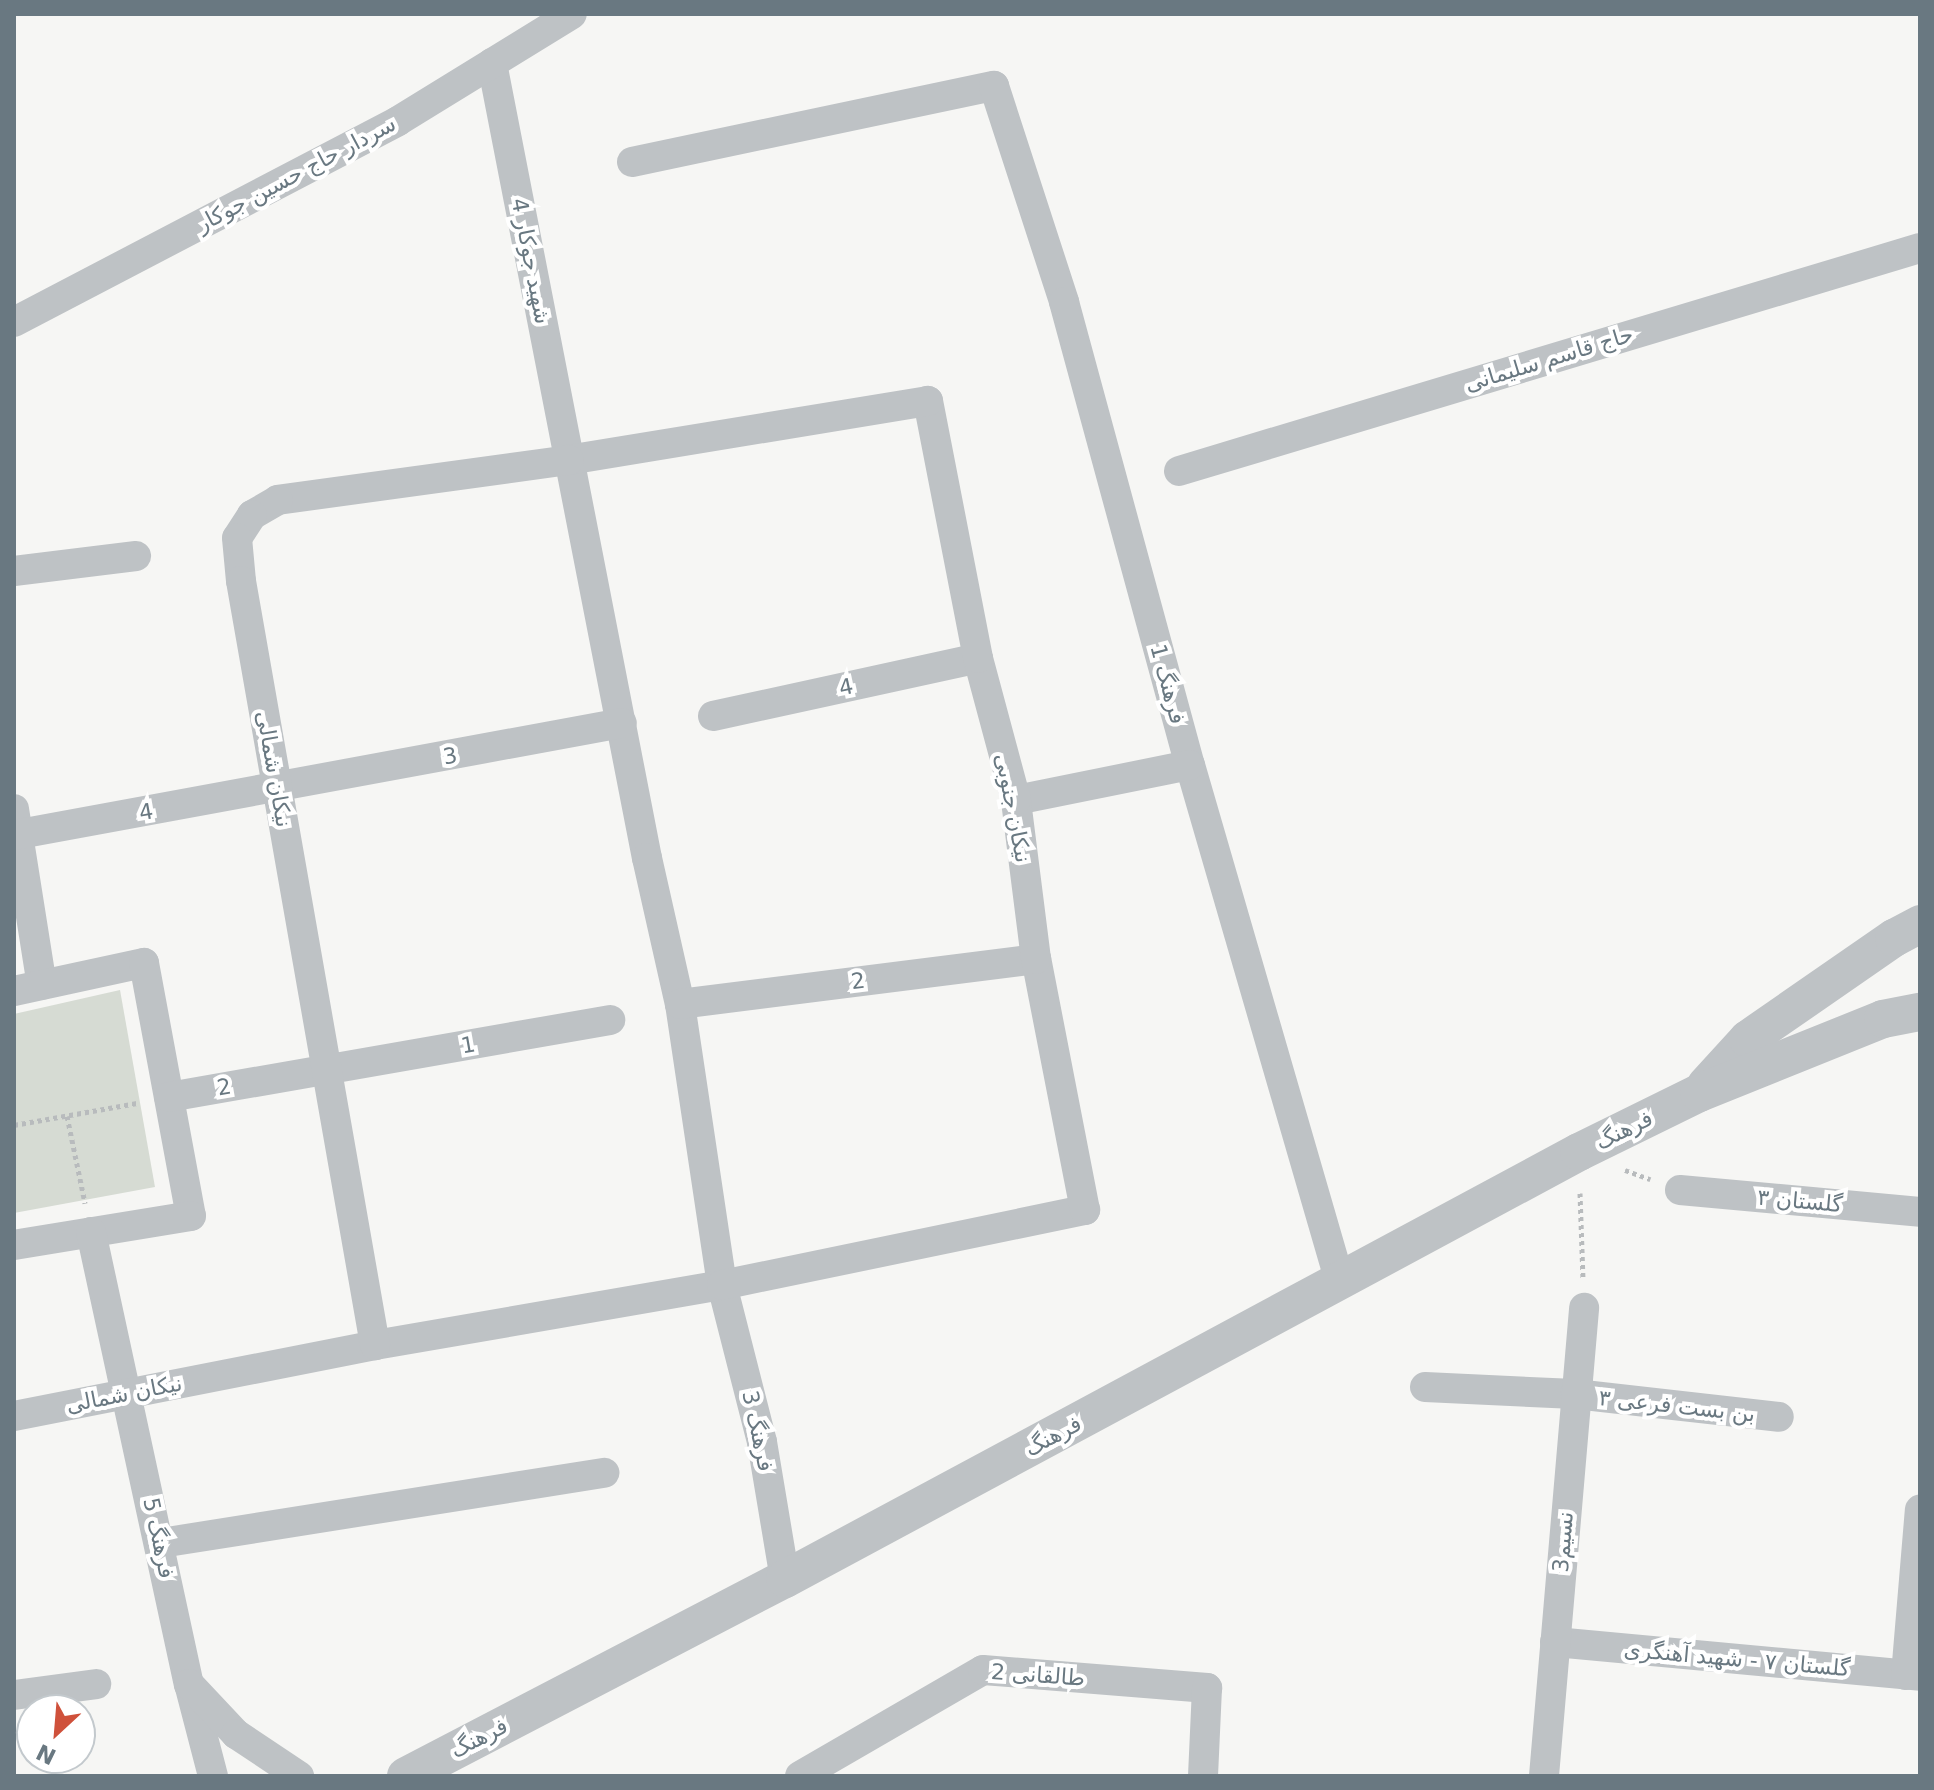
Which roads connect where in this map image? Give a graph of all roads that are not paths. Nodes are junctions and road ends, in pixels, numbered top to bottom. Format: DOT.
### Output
graph roads {
  1 [pos="572,14"];
  2 [pos="492,63"];
  3 [pos="632,162"];
  4 [pos="1920,248"];
  5 [pos="14,322"];
  6 [pos="569,460"];
  7 [pos="1179,471"];
  8 [pos="136,556"];
  9 [pos="14,571"];
  10 [pos="978,658"];
  11 [pos="713,716"];
  12 [pos="622,723"];
  13 [pos="1190,765"];
  14 [pos="277,788"];
  15 [pos="1016,800"];
  16 [pos="16,826"];
  17 [pos="1920,924"];
  18 [pos="1036,959"];
  19 [pos="28,988"];
  20 [pos="680,1004"];
  21 [pos="1920,1012"];
  22 [pos="610,1020"];
  23 [pos="326,1069"];
  24 [pos="1699,1093"];
  25 [pos="169,1097"];
  26 [pos="1680,1190"];
  27 [pos="1920,1212"];
  28 [pos="91,1232"];
  29 [pos="14,1245"];
  30 [pos="1340,1282"];
  31 [pos="722,1285"];
  32 [pos="1584,1308"];
  33 [pos="375,1345"];
  34 [pos="1425,1387"];
  35 [pos="126,1393"];
  36 [pos="1575,1394"];
  37 [pos="14,1416"];
  38 [pos="1779,1417"];
  39 [pos="605,1473"];
  40 [pos="1920,1510"];
  41 [pos="161,1543"];
  42 [pos="785,1579"];
  43 [pos="1555,1642"];
  44 [pos="1913,1676"];
  45 [pos="96,1684"];
  46 [pos="189,1684"];
  47 [pos="14,1695"];
  48 [pos="213,1776"];
  49 [pos="299,1776"];
  50 [pos="406,1776"];
  51 [pos="800,1776"];
  52 [pos="1203,1776"];
  53 [pos="1544,1776"];
  1 -- 2 [label="street, سردار حاج حسین جوکار"];
  2 -- 5 [label="street, سردار حاج حسین جوکار"];
  2 -- 6 [label="street, شهید جوکار 4"];
  3 -- 13 [label="street, فرهنگ 1"];
  4 -- 7 [label="street, حاج قاسم سلیمانی"];
  6 -- 10 [label="street, نیکان جنوبی"];
  6 -- 12 [label="street, شهید جوکار 4"];
  6 -- 14 [label="street, نیکان شمالی"];
  8 -- 9 [label="street"];
  10 -- 11 [label="street, 4"];
  10 -- 15 [label="street, نیکان جنوبی"];
  12 -- 14 [label="street, 3"];
  12 -- 20 [label="street, شهید جوکار 4"];
  13 -- 15 [label="street"];
  13 -- 30 [label="street, فرهنگ 1"];
  14 -- 16 [label="street, 4"];
  14 -- 23 [label="street, نیکان شمالی"];
  15 -- 18 [label="street, نیکان جنوبی"];
  16 -- 19 [label="street"];
  17 -- 24 [label="street, فرهنگ"];
  18 -- 20 [label="street, 2"];
  18 -- 31 [label="street, نیکان جنوبی"];
  19 -- 25 [label="street"];
  20 -- 31 [label="street, فرهنگ 3"];
  21 -- 24 [label="street, فرهنگ"];
  22 -- 23 [label="street, 1"];
  23 -- 25 [label="street, 2"];
  23 -- 33 [label="street, نیکان شمالی"];
  24 -- 30 [label="street, فرهنگ"];
  25 -- 28 [label="street"];
  26 -- 27 [label="street, گلستان ۳"];
  28 -- 29 [label="street"];
  28 -- 35 [label="street, فرهنگ 5"];
  30 -- 42 [label="street, فرهنگ"];
  31 -- 33 [label="street, نیکان شمالی"];
  31 -- 42 [label="street, فرهنگ 3"];
  32 -- 36 [label="street, نسیم3"];
  33 -- 35 [label="street, نیکان شمالی"];
  34 -- 36 [label="street, بن بست فرعی ۳"];
  35 -- 37 [label="street, نیکان شمالی"];
  35 -- 41 [label="street, فرهنگ 5"];
  36 -- 38 [label="street, بن بست فرعی ۳"];
  36 -- 43 [label="street, نسیم3"];
  39 -- 41 [label="street"];
  40 -- 44 [label="street"];
  41 -- 46 [label="street, فرهنگ 5"];
  42 -- 50 [label="street, فرهنگ"];
  43 -- 44 [label="street, گلستان ۷ - شهید آهنگری"];
  43 -- 53 [label="street, نسیم3"];
  45 -- 47 [label="street"];
  46 -- 48 [label="street, فرهنگ 5"];
  46 -- 49 [label="street"];
  51 -- 52 [label="street, طالقانی 2"];
}
